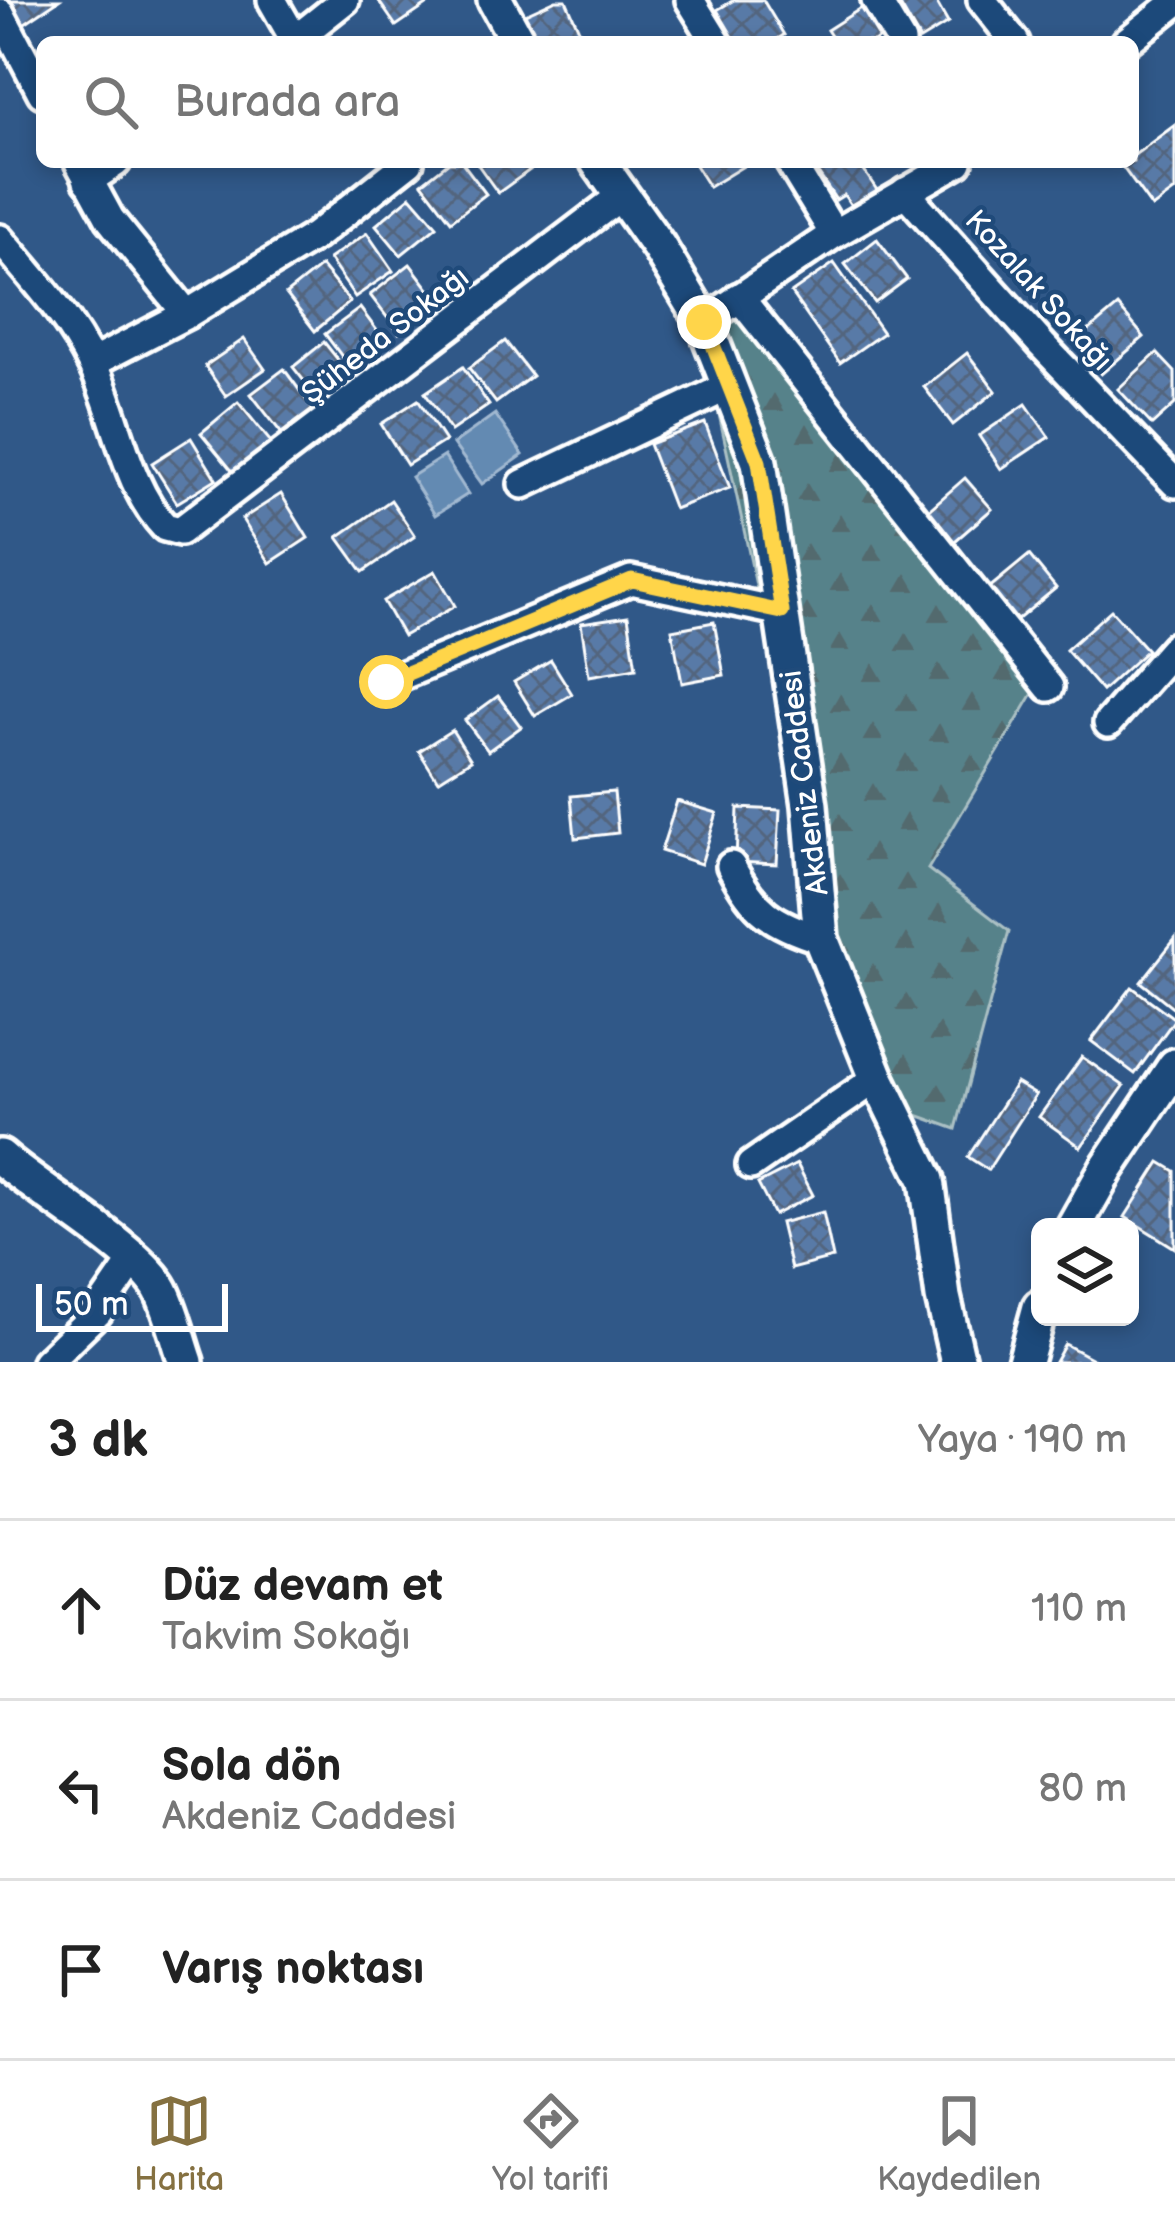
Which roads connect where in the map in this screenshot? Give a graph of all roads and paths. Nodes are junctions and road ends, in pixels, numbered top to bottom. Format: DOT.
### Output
graph roads {
  1 [pos="272,0"];
  2 [pos="345,0"];
  3 [pos="495,0"];
  4 [pos="690,0"];
  5 [pos="875,0"];
  6 [pos="982,0"];
  7 [pos="1171,3"];
  8 [pos="0,13"];
  9 [pos="290,36"];
  10 [pos="299,36"];
  11 [pos="515,36"];
  12 [pos="712,36"];
  13 [pos="897,36"];
  14 [pos="1010,36"];
  15 [pos="1133,36"];
  16 [pos="36,82"];
  17 [pos="401,168"];
  18 [pos="602,168"];
  19 [pos="794,168"];
  20 [pos="947,168"];
  21 [pos="84,171"];
  22 [pos="905,192"];
  23 [pos="622,195"];
  24 [pos="834,233"];
  25 [pos="0,239"];
  26 [pos="739,296"];
  27 [pos="187,314"];
  28 [pos="704,322"];
  29 [pos="92,363"];
  30 [pos="729,386"];
  31 [pos="1175,483"];
  32 [pos="523,484"];
  33 [pos="782,612"];
  34 [pos="1175,647"];
  35 [pos="386,682"];
  36 [pos="1049,687"];
  37 [pos="1108,723"];
  38 [pos="731,866"];
  39 [pos="821,939"];
  40 [pos="1175,1066"];
  41 [pos="877,1078"];
  42 [pos="0,1157"];
  43 [pos="751,1165"];
  44 [pos="1079,1218"];
  45 [pos="135,1258"];
  46 [pos="1035,1326"];
  47 [pos="46,1362"];
  48 [pos="186,1362"];
  49 [pos="958,1362"];
  50 [pos="1025,1362"];
  1 -- 9 [label="street"];
  2 -- 10 [label="street"];
  3 -- 11 [label="street"];
  4 -- 12 [label="street"];
  5 -- 13 [label="street"];
  6 -- 14 [label="street"];
  7 -- 15 [label="street"];
  8 -- 16 [label="street"];
  17 -- 27 [label="street"];
  18 -- 23 [label="street, Akdeniz Caddesi"];
  19 -- 24 [label="street"];
  20 -- 22 [label="street"];
  21 -- 27 [label="street"];
  22 -- 24 [label="street"];
  22 -- 31 [label="street, Kozalak Sokağı"];
  23 -- 28 [label="street, Akdeniz Caddesi"];
  23 -- 29 [label="street, Şüheda Sokağı"];
  24 -- 26 [label="street"];
  25 -- 29 [label="street"];
  26 -- 28 [label="street"];
  26 -- 36 [label="street"];
  27 -- 29 [label="street"];
  28 -- 30 [label="street, Akdeniz Caddesi"];
  30 -- 32 [label="street"];
  30 -- 33 [label="street, Akdeniz Caddesi"];
  33 -- 35 [label="street"];
  33 -- 39 [label="street, Akdeniz Caddesi"];
  34 -- 37 [label="street"];
  38 -- 39 [label="street"];
  39 -- 41 [label="street, Akdeniz Caddesi"];
  40 -- 44 [label="street"];
  41 -- 43 [label="street"];
  41 -- 49 [label="street, Akdeniz Caddesi"];
  42 -- 45 [label="street"];
  45 -- 47 [label="street"];
  45 -- 48 [label="street"];
  46 -- 50 [label="street"];
}
